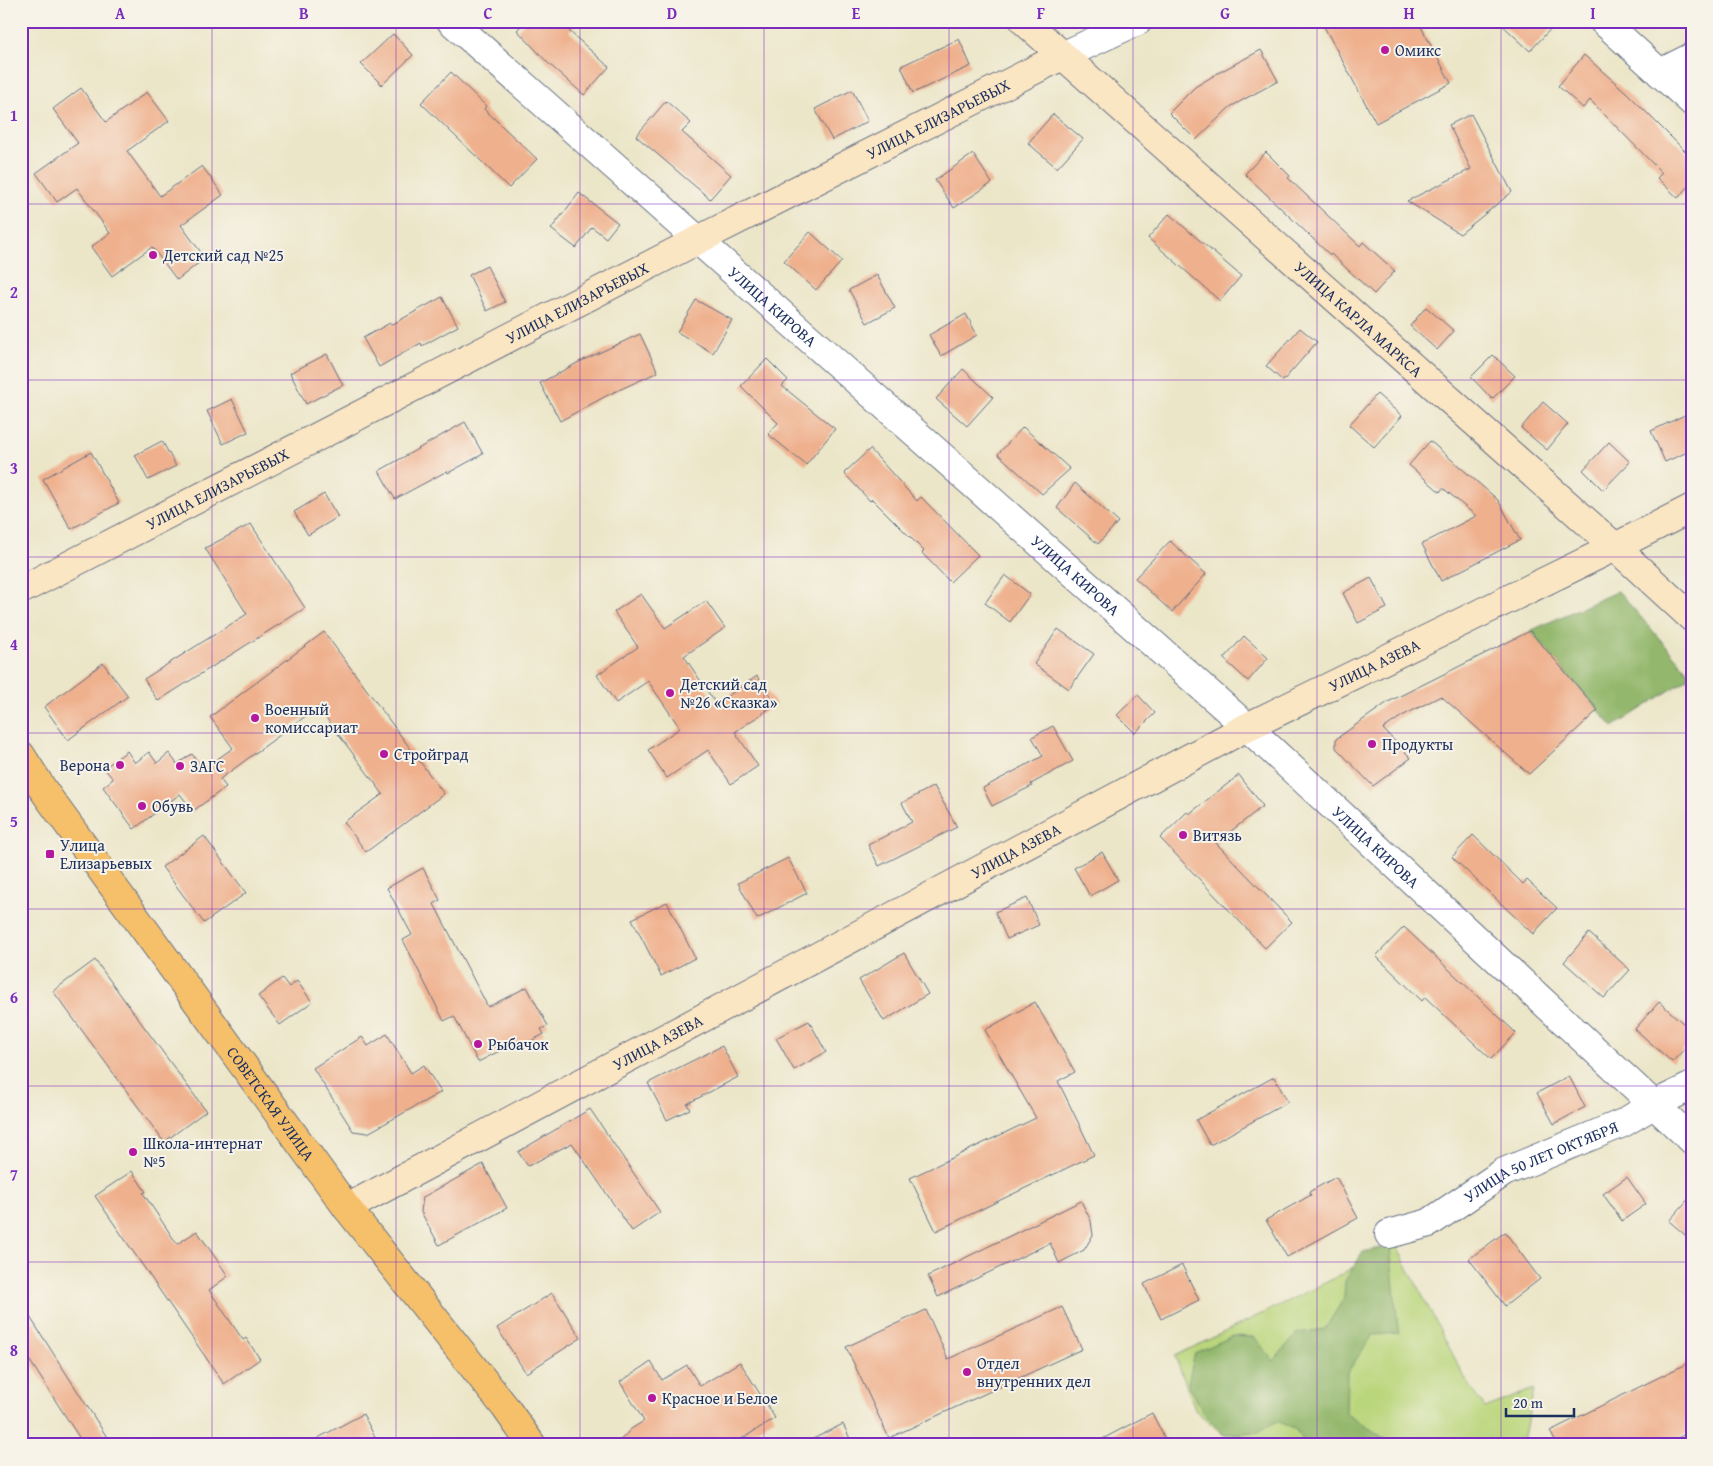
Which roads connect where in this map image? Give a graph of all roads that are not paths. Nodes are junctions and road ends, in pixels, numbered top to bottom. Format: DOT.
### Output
graph roads {
  1 [pos="451,21"];
  2 [pos="1024,21"];
  3 [pos="1138,21"];
  4 [pos="1603,21"];
  5 [pos="1062,56"];
  6 [pos="1692,56"];
  7 [pos="1660,73"];
  8 [pos="1692,102"];
  9 [pos="698,240"];
  10 [pos="1692,508"];
  11 [pos="1615,547"];
  12 [pos="21,590"];
  13 [pos="1692,618"];
  14 [pos="1247,727"];
  15 [pos="21,755"];
  16 [pos="1692,1086"];
  17 [pos="1653,1105"];
  18 [pos="1692,1140"];
  19 [pos="347,1208"];
  20 [pos="1389,1234"];
  21 [pos="532,1445"];
  1 -- 9 [label="street, УЛИЦА КИРОВА"];
  2 -- 5 [label="street, УЛИЦА КАРЛА МАРКСА"];
  3 -- 5 [label="street, УЛИЦА ЕЛИЗАРЬЕВЫХ"];
  4 -- 7 [label="street"];
  5 -- 9 [label="street, УЛИЦА ЕЛИЗАРЬЕВЫХ"];
  5 -- 11 [label="street, УЛИЦА КАРЛА МАРКСА"];
  6 -- 7 [label="street"];
  7 -- 8 [label="street"];
  9 -- 12 [label="street, УЛИЦА ЕЛИЗАРЬЕВЫХ"];
  9 -- 14 [label="street, УЛИЦА КИРОВА"];
  10 -- 11 [label="street, УЛИЦА АЗЕВА"];
  11 -- 13 [label="street, УЛИЦА КАРЛА МАРКСА"];
  11 -- 14 [label="street, УЛИЦА АЗЕВА"];
  14 -- 17 [label="street, УЛИЦА КИРОВА"];
  14 -- 19 [label="street, УЛИЦА АЗЕВА"];
  15 -- 19 [label="main road, СОВЕТСКАЯ УЛИЦА"];
  16 -- 17 [label="street, УЛИЦА 50 ЛЕТ ОКТЯБРЯ"];
  17 -- 18 [label="street, УЛИЦА КИРОВА"];
  17 -- 20 [label="street, УЛИЦА 50 ЛЕТ ОКТЯБРЯ"];
  19 -- 21 [label="main road, СОВЕТСКАЯ УЛИЦА"];
}
